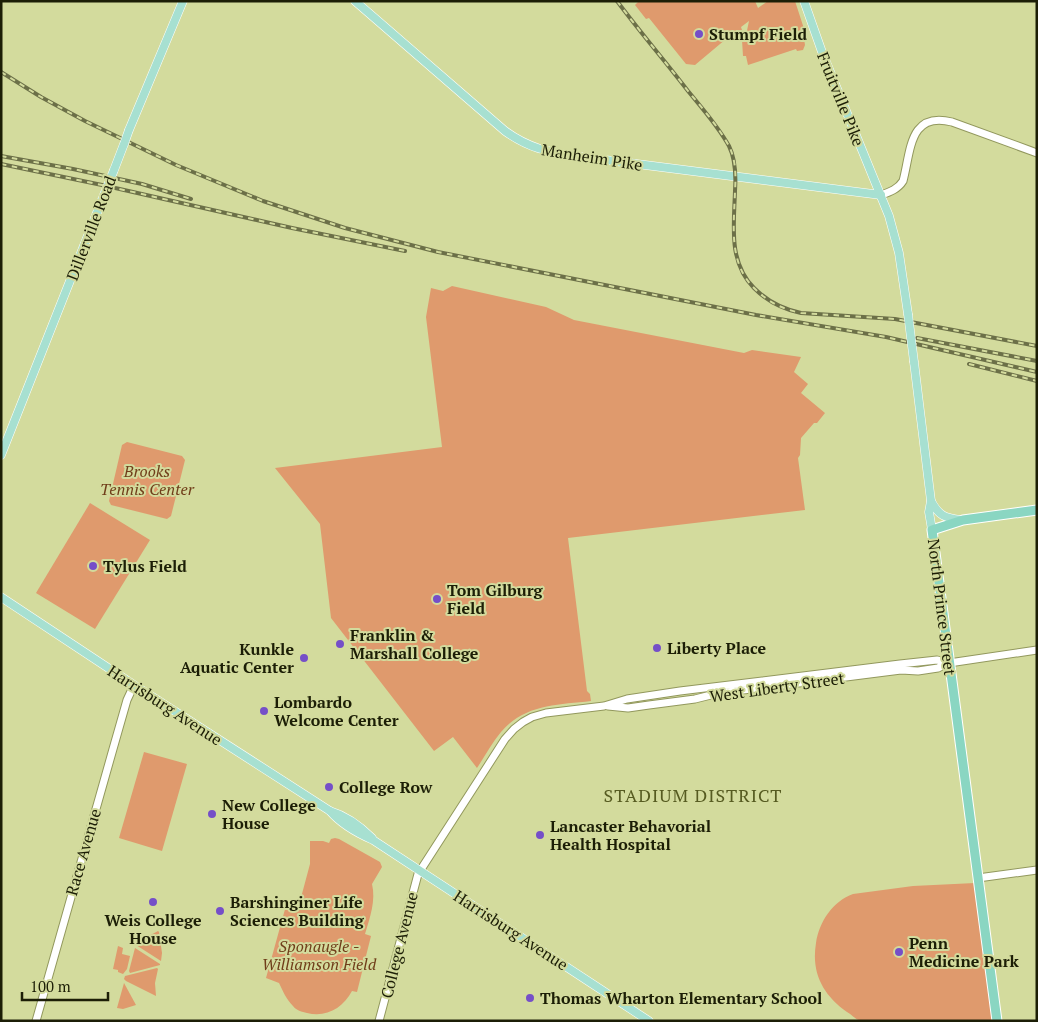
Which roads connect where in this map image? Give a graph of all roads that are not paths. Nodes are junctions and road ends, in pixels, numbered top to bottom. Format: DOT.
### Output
graph roads {
  1 [pos="183,1"];
  2 [pos="354,1"];
  3 [pos="804,1"];
  4 [pos="1037,153"];
  5 [pos="881,195"];
  6 [pos="1,455"];
  7 [pos="931,501"];
  8 [pos="1037,510"];
  9 [pos="963,520"];
  10 [pos="932,530"];
  11 [pos="1,597"];
  12 [pos="1037,650"];
  13 [pos="949,662"];
  14 [pos="134,684"];
  15 [pos="419,870"];
  16 [pos="1037,870"];
  17 [pos="978,878"];
  18 [pos="36,1021"];
  19 [pos="379,1021"];
  20 [pos="649,1021"];
  21 [pos="997,1021"];
  1 -- 6 [label="main road, Dillerville Road, bridge"];
  2 -- 5 [label="main road, Manheim Pike"];
  3 -- 5 [label="main road, Fruitville Pike"];
  4 -- 5 [label="main road"];
  5 -- 7 [label="main road, North Prince Street, bridge"];
  7 -- 9 [label="main road"];
  7 -- 10 [label="main road, North Prince Street"];
  8 -- 9 [label="highway"];
  9 -- 10 [label="highway"];
  10 -- 13 [label="highway, North Prince Street"];
  11 -- 14 [label="main road, Harrisburg Avenue"];
  12 -- 13 [label="main road, West Liberty Street"];
  13 -- 15 [label="main road, West Liberty Street"];
  13 -- 17 [label="highway, North Prince Street"];
  14 -- 15 [label="main road, Harrisburg Avenue"];
  14 -- 18 [label="main road, Race Avenue"];
  15 -- 19 [label="main road, College Avenue"];
  15 -- 20 [label="main road, Harrisburg Avenue"];
  16 -- 17 [label="main road"];
  17 -- 21 [label="highway, North Prince Street"];
}
